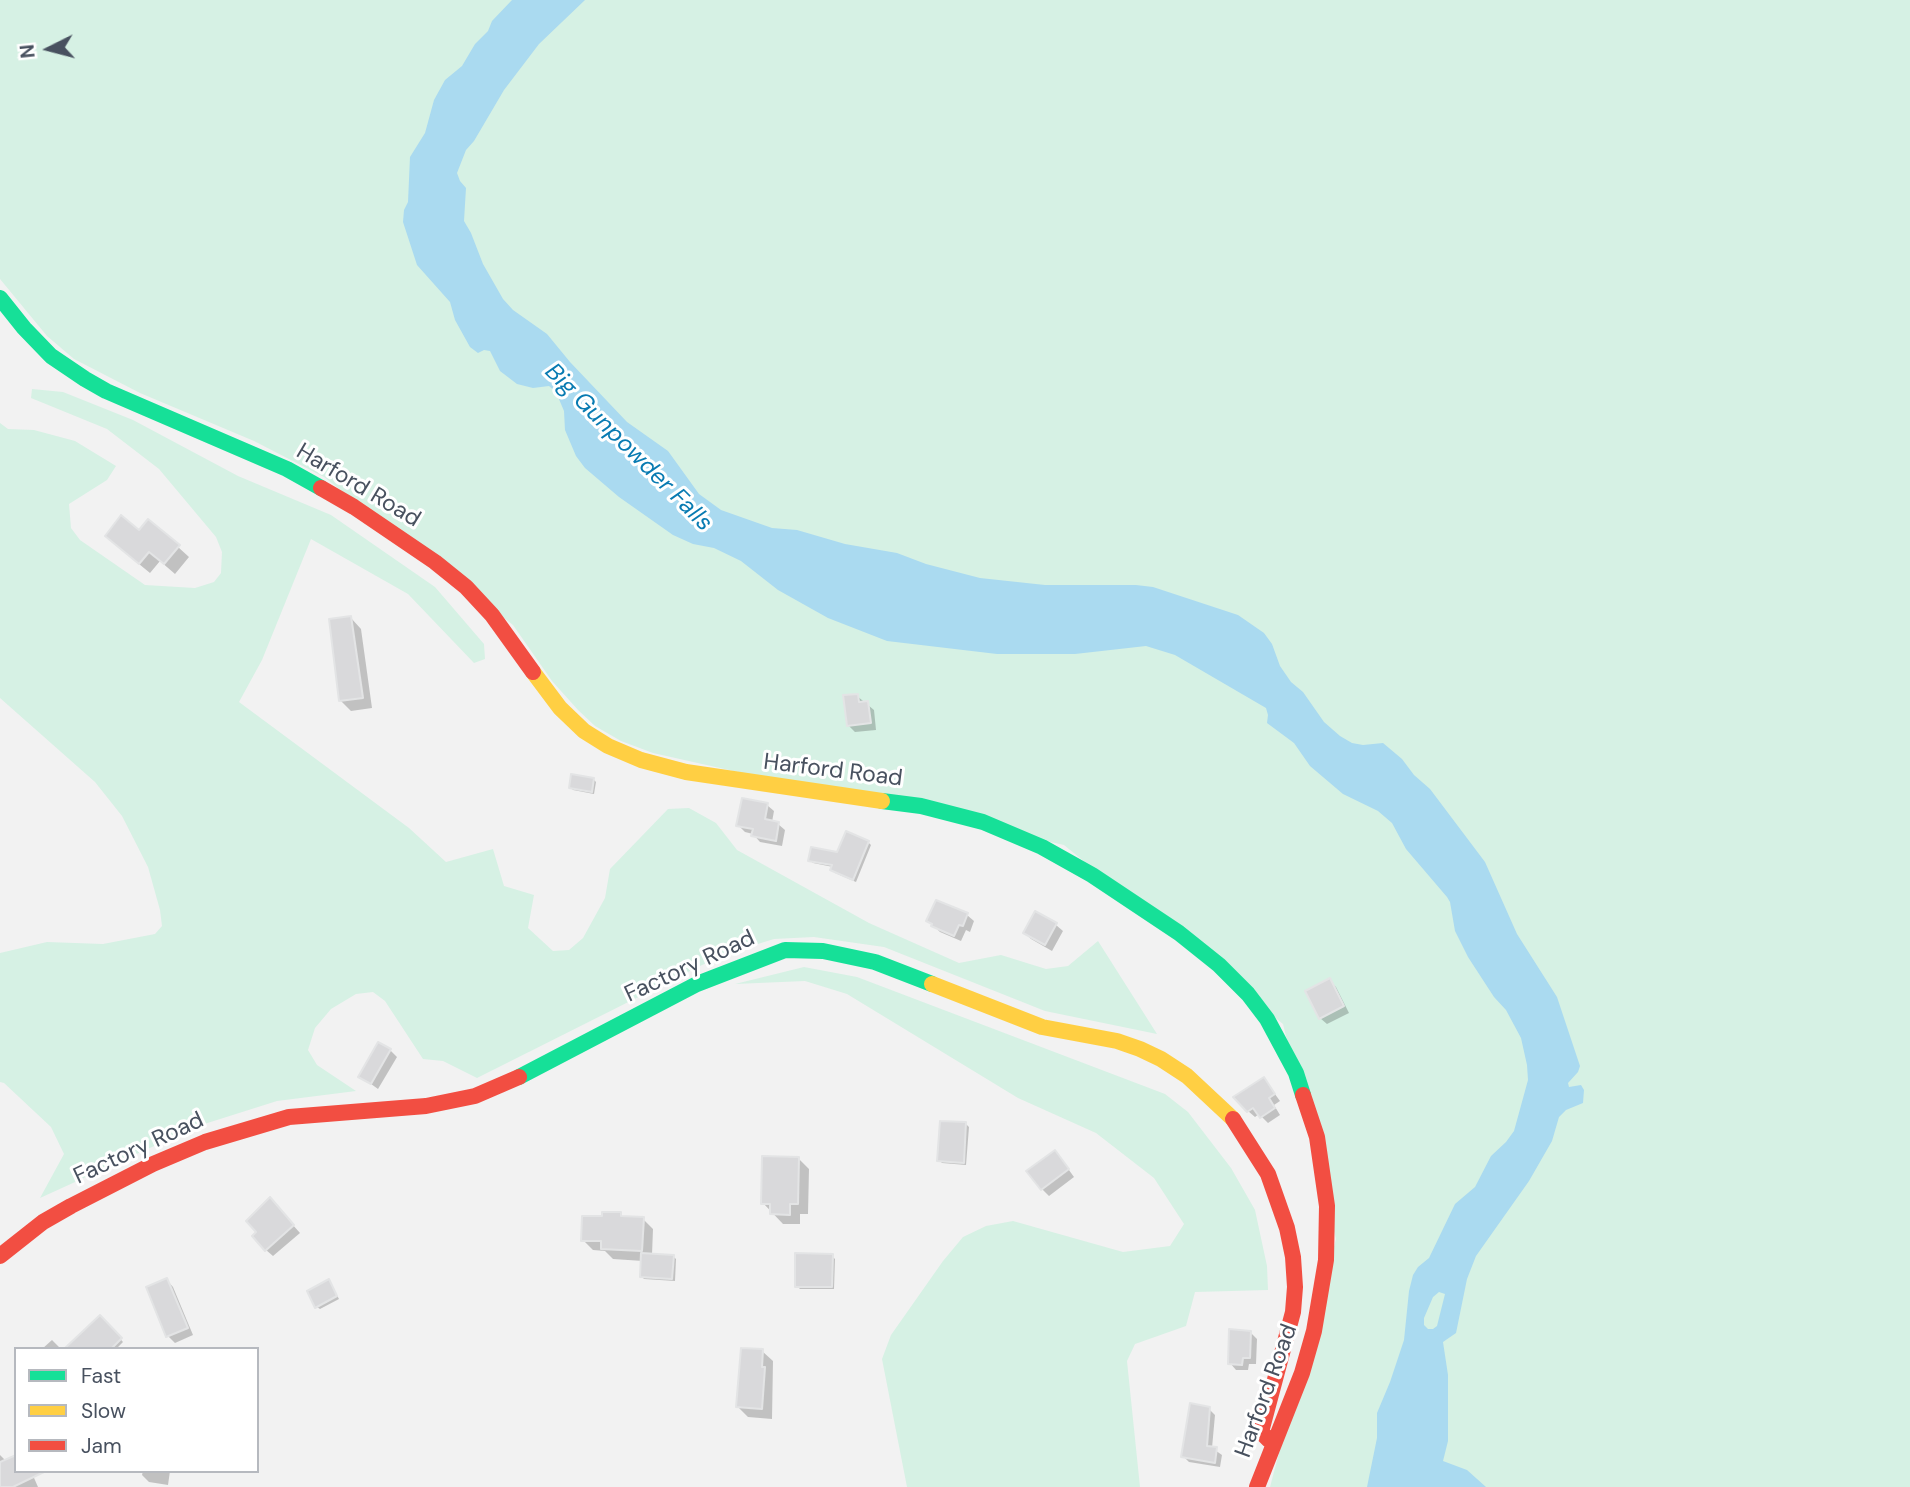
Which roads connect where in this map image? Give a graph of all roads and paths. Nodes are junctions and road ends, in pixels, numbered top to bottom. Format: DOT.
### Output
graph roads {
  1 [pos="0,298"];
  2 [pos="0,1256"];
  3 [pos="1273,1442"];
  4 [pos="1257,1487"];
  1 -- 3 [label="main road, Harford Road"];
  2 -- 3 [label="main road, Factory Road"];
  3 -- 4 [label="main road, Harford Road"];
}
